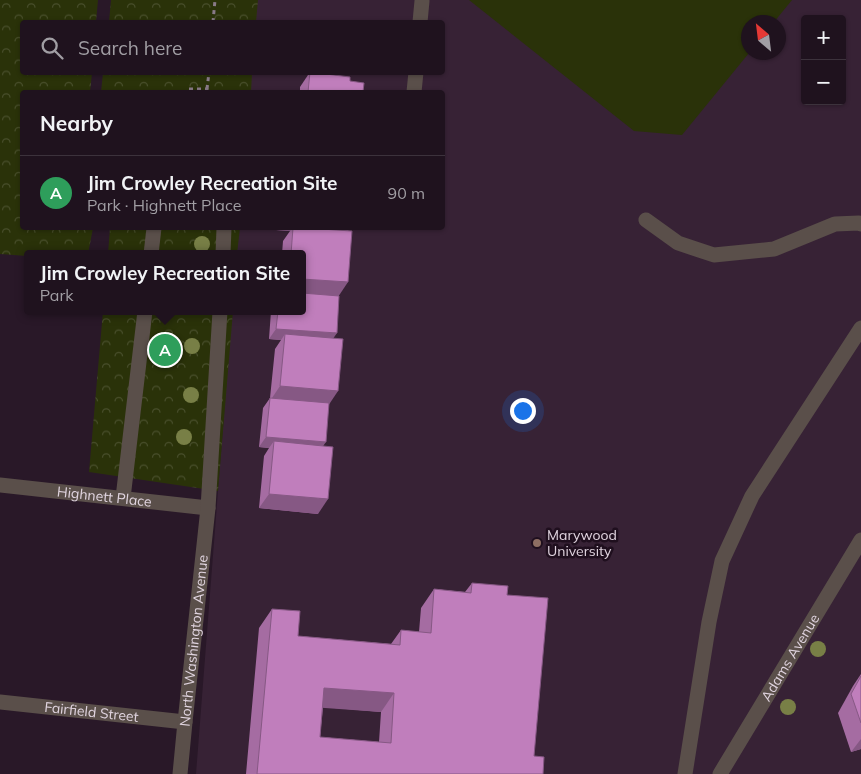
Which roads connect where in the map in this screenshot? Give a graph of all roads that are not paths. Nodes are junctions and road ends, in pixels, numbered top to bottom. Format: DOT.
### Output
graph roads {
  1 [pos="422,1"];
  2 [pos="420,20"];
  3 [pos="416,75"];
  4 [pos="414,90"];
  5 [pos="646,220"];
  6 [pos="861,224"];
  7 [pos="154,230"];
  8 [pos="224,230"];
  9 [pos="151,250"];
  10 [pos="223,250"];
  11 [pos="145,315"];
  12 [pos="220,315"];
  13 [pos="861,328"];
  14 [pos="0,485"];
  15 [pos="123,498"];
  16 [pos="208,508"];
  17 [pos="861,540"];
  18 [pos="0,702"];
  19 [pos="185,722"];
  20 [pos="689,772"];
  21 [pos="180,774"];
  22 [pos="720,774"];
  1 -- 2 [label="street"];
  3 -- 4 [label="street"];
  5 -- 6 [label="street"];
  7 -- 9 [label="street"];
  8 -- 10 [label="street"];
  11 -- 15 [label="street"];
  12 -- 16 [label="street, North Washington Avenue"];
  13 -- 20 [label="street"];
  14 -- 15 [label="street, Highnett Place"];
  15 -- 16 [label="street, Highnett Place"];
  16 -- 19 [label="street, North Washington Avenue"];
  17 -- 22 [label="street, Adams Avenue"];
  18 -- 19 [label="street, Fairfield Street"];
  19 -- 21 [label="street, North Washington Avenue"];
}
